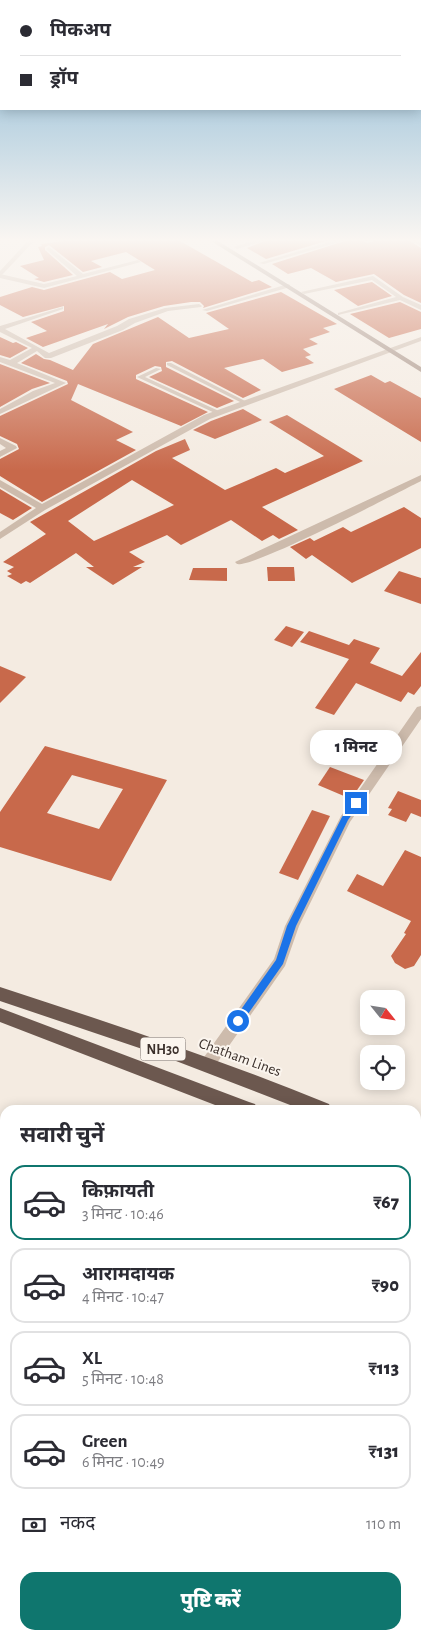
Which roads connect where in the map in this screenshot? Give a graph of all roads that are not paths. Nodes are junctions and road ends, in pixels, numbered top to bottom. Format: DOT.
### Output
graph roads {
  1 [pos="32,318"];
  2 [pos="140,318"];
  3 [pos="339,318"];
  4 [pos="345,318"];
  5 [pos="0,328"];
  6 [pos="421,339"];
  7 [pos="37,348"];
  8 [pos="391,350"];
  9 [pos="0,359"];
  10 [pos="11,364"];
  11 [pos="169,364"];
  12 [pos="421,364"];
  13 [pos="158,370"];
  14 [pos="421,370"];
  15 [pos="246,403"];
  16 [pos="0,412"];
  17 [pos="219,413"];
  18 [pos="0,441"];
  19 [pos="0,454"];
  20 [pos="421,478"];
  21 [pos="0,483"];
  22 [pos="42,508"];
  23 [pos="0,536"];
  24 [pos="240,562"];
  25 [pos="421,710"];
  26 [pos="0,994"];
  27 [pos="0,1016"];
  28 [pos="207,1065"];
  29 [pos="236,1105"];
  30 [pos="311,1105"];
  1 -- 5 [label="street"];
  2 -- 7 [label="street"];
  3 -- 8 [label="main road"];
  4 -- 8 [label="main road"];
  5 -- 7 [label="street"];
  6 -- 8 [label="street"];
  7 -- 10 [label="street"];
  8 -- 12 [label="main road"];
  8 -- 14 [label="main road"];
  8 -- 15 [label="street"];
  9 -- 10 [label="street"];
  10 -- 16 [label="street"];
  11 -- 15 [label="lane"];
  13 -- 17 [label="lane"];
  15 -- 17 [label="street"];
  17 -- 22 [label="street"];
  18 -- 19 [label="street"];
  20 -- 24 [label="street"];
  21 -- 22 [label="street"];
  22 -- 23 [label="street"];
  25 -- 28 [label="street"];
  26 -- 28 [label="highway, Chatham Lines / NH30"];
  27 -- 29 [label="highway, NH30"];
  28 -- 30 [label="highway, Chatham Lines / NH30"];
}
